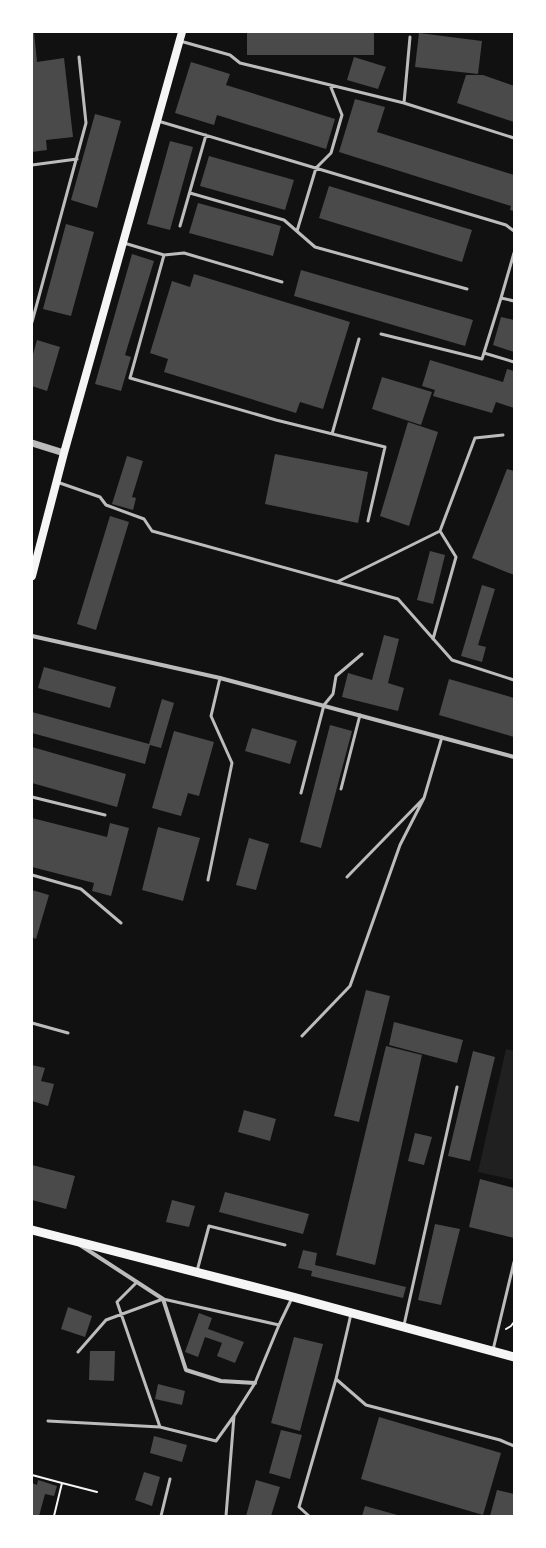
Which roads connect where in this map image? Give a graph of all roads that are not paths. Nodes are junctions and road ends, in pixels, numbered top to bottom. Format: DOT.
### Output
graph roads {
  1 [pos="182,32"];
  2 [pos="410,37"];
  3 [pos="180,41"];
  4 [pos="79,57"];
  5 [pos="330,85"];
  6 [pos="404,103"];
  7 [pos="158,121"];
  8 [pos="206,135"];
  9 [pos="514,138"];
  10 [pos="77,159"];
  11 [pos="32,165"];
  12 [pos="316,168"];
  13 [pos="190,193"];
  14 [pos="180,226"];
  15 [pos="297,231"];
  16 [pos="514,231"];
  17 [pos="124,243"];
  18 [pos="514,253"];
  19 [pos="164,254"];
  20 [pos="282,282"];
  21 [pos="467,288"];
  22 [pos="502,298"];
  23 [pos="514,301"];
  24 [pos="32,322"];
  25 [pos="381,334"];
  26 [pos="359,339"];
  27 [pos="484,353"];
  28 [pos="514,362"];
  29 [pos="332,434"];
  30 [pos="503,435"];
  31 [pos="32,443"];
  32 [pos="64,453"];
  33 [pos="57,482"];
  34 [pos="368,521"];
  35 [pos="440,532"];
  36 [pos="32,576"];
  37 [pos="337,582"];
  38 [pos="32,636"];
  39 [pos="433,639"];
  40 [pos="362,654"];
  41 [pos="220,678"];
  42 [pos="514,680"];
  43 [pos="324,705"];
  44 [pos="360,715"];
  45 [pos="442,737"];
  46 [pos="514,756"];
  47 [pos="342,789"];
  48 [pos="301,793"];
  49 [pos="32,797"];
  50 [pos="424,798"];
  51 [pos="105,815"];
  52 [pos="32,875"];
  53 [pos="347,877"];
  54 [pos="208,880"];
  55 [pos="121,923"];
  56 [pos="32,1023"];
  57 [pos="68,1033"];
  58 [pos="302,1036"];
  59 [pos="458,1087"];
  60 [pos="32,1230"];
  61 [pos="75,1242"];
  62 [pos="285,1245"];
  63 [pos="514,1262"];
  64 [pos="196,1272"];
  65 [pos="137,1282"];
  66 [pos="293,1297"];
  67 [pos="163,1299"];
  68 [pos="351,1313"];
  69 [pos="121,1314"];
  70 [pos="279,1325"];
  71 [pos="404,1327"];
  72 [pos="492,1351"];
  73 [pos="78,1352"];
  74 [pos="514,1357"];
  75 [pos="336,1379"];
  76 [pos="255,1383"];
  77 [pos="234,1416"];
  78 [pos="48,1421"];
  79 [pos="160,1427"];
  80 [pos="514,1446"];
  81 [pos="170,1479"];
  82 [pos="161,1516"];
  83 [pos="226,1516"];
  84 [pos="308,1516"];
  1 -- 3 [label="main road"];
  2 -- 6 [label="lane"];
  3 -- 5 [label="lane"];
  3 -- 7 [label="main road"];
  4 -- 10 [label="lane"];
  5 -- 6 [label="lane"];
  5 -- 12 [label="lane"];
  6 -- 9 [label="lane"];
  7 -- 8 [label="lane"];
  7 -- 17 [label="main road"];
  8 -- 12 [label="lane"];
  8 -- 13 [label="lane"];
  10 -- 11 [label="lane"];
  10 -- 24 [label="lane"];
  12 -- 15 [label="lane"];
  12 -- 16 [label="lane"];
  13 -- 14 [label="lane"];
  13 -- 15 [label="lane"];
  15 -- 21 [label="lane"];
  17 -- 19 [label="lane"];
  17 -- 32 [label="main road"];
  18 -- 22 [label="lane"];
  19 -- 20 [label="lane"];
  19 -- 29 [label="lane"];
  22 -- 23 [label="lane"];
  22 -- 27 [label="lane"];
  25 -- 27 [label="lane"];
  26 -- 29 [label="lane"];
  27 -- 28 [label="lane"];
  29 -- 34 [label="lane"];
  30 -- 35 [label="lane"];
  31 -- 32 [label="street"];
  32 -- 33 [label="main road"];
  33 -- 36 [label="main road"];
  33 -- 37 [label="lane"];
  35 -- 37 [label="lane"];
  35 -- 39 [label="lane"];
  37 -- 39 [label="lane"];
  38 -- 41 [label="street"];
  39 -- 42 [label="lane"];
  40 -- 43 [label="lane"];
  41 -- 43 [label="street"];
  41 -- 54 [label="lane"];
  43 -- 44 [label="street"];
  43 -- 48 [label="lane"];
  44 -- 45 [label="street"];
  44 -- 47 [label="lane"];
  45 -- 46 [label="street"];
  45 -- 50 [label="lane"];
  49 -- 51 [label="lane"];
  50 -- 53 [label="lane"];
  50 -- 58 [label="lane"];
  52 -- 55 [label="lane"];
  56 -- 57 [label="lane"];
  59 -- 71 [label="lane"];
  60 -- 61 [label="main road"];
  61 -- 64 [label="main road"];
  61 -- 65 [label="street"];
  62 -- 64 [label="lane"];
  63 -- 72 [label="lane"];
  64 -- 66 [label="main road"];
  65 -- 67 [label="street"];
  65 -- 69 [label="lane"];
  66 -- 68 [label="main road"];
  66 -- 70 [label="lane"];
  67 -- 69 [label="lane"];
  67 -- 70 [label="lane"];
  67 -- 76 [label="street"];
  68 -- 71 [label="main road"];
  68 -- 75 [label="lane"];
  69 -- 73 [label="lane"];
  69 -- 79 [label="lane"];
  70 -- 76 [label="lane"];
  71 -- 72 [label="main road"];
  72 -- 74 [label="main road"];
  75 -- 80 [label="lane"];
  75 -- 84 [label="lane"];
  76 -- 77 [label="lane"];
  77 -- 79 [label="lane"];
  77 -- 83 [label="lane"];
  78 -- 79 [label="lane"];
  81 -- 82 [label="lane"];
}
